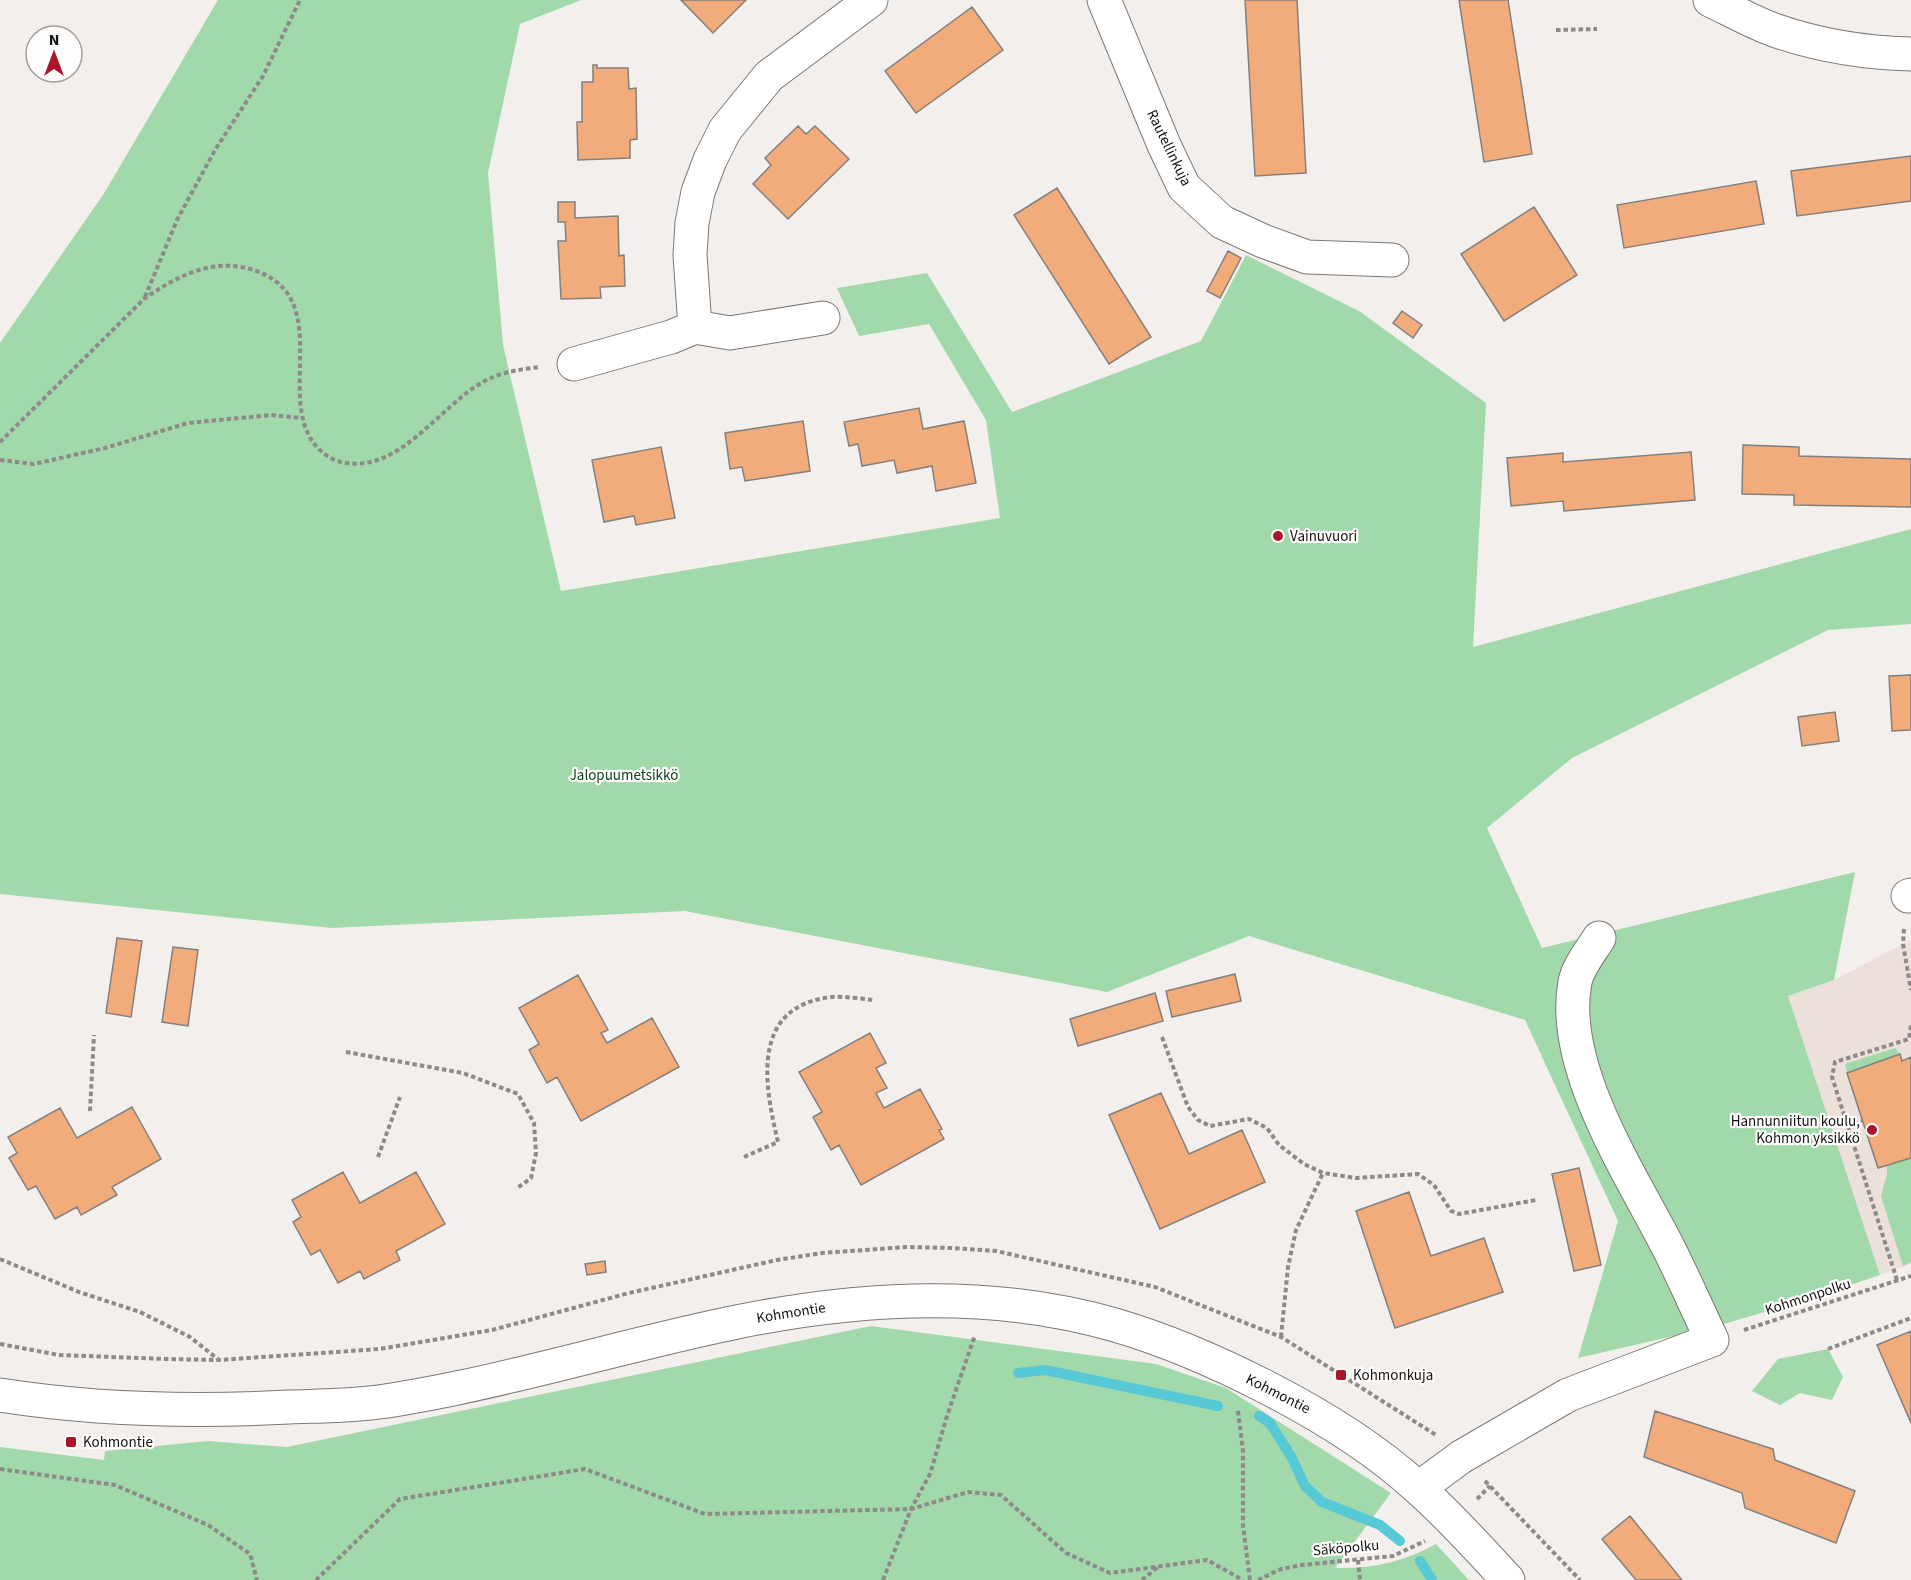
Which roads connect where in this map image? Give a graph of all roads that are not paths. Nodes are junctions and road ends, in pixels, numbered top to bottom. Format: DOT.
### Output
graph roads {
  1 [pos="871,0"];
  2 [pos="1104,0"];
  3 [pos="1710,0"];
  4 [pos="1911,54"];
  5 [pos="1392,260"];
  6 [pos="823,318"];
  7 [pos="695,327"];
  8 [pos="574,364"];
  9 [pos="1599,938"];
  10 [pos="0,1395"];
  11 [pos="1419,1488"];
  12 [pos="1508,1580"];
  1 -- 7 [label="street"];
  2 -- 5 [label="street, Rautellinkuja"];
  3 -- 4 [label="street"];
  6 -- 7 [label="street"];
  7 -- 8 [label="street"];
  9 -- 11 [label="street"];
  10 -- 11 [label="street, Kohmontie"];
  11 -- 12 [label="street, Kohmontie"];
}
